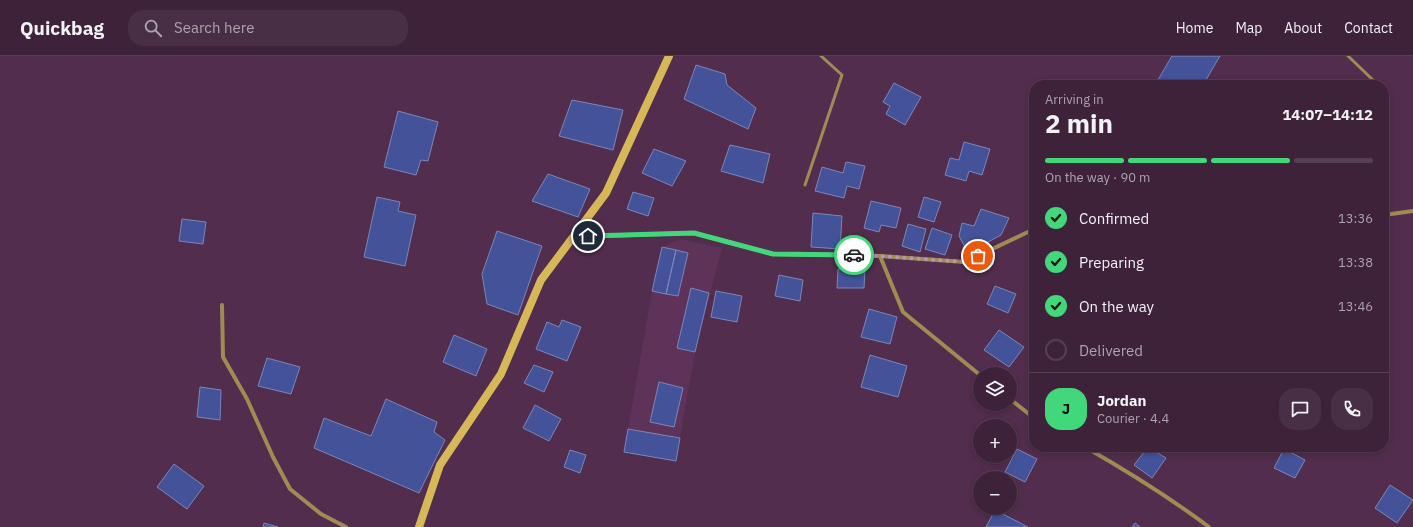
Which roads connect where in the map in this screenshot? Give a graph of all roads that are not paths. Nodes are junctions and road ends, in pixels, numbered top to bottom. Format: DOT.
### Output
graph roads {
  1 [pos="669,56"];
  2 [pos="822,56"];
  3 [pos="1348,56"];
  4 [pos="1373,80"];
  5 [pos="805,185"];
  6 [pos="1413,211"];
  7 [pos="1389,214"];
  8 [pos="1029,231"];
  9 [pos="573,237"];
  10 [pos="880,256"];
  11 [pos="222,305"];
  12 [pos="973,368"];
  13 [pos="1017,405"];
  14 [pos="1029,414"];
  15 [pos="1094,452"];
  16 [pos="346,527"];
  17 [pos="419,527"];
  18 [pos="1209,527"];
  1 -- 9 [label="main road"];
  2 -- 5 [label="lane"];
  3 -- 4 [label="lane"];
  6 -- 7 [label="street"];
  8 -- 10 [label="street"];
  9 -- 10 [label="street"];
  9 -- 17 [label="main road"];
  10 -- 12 [label="street"];
  11 -- 16 [label="street"];
  13 -- 14 [label="street"];
  15 -- 18 [label="street"];
}
